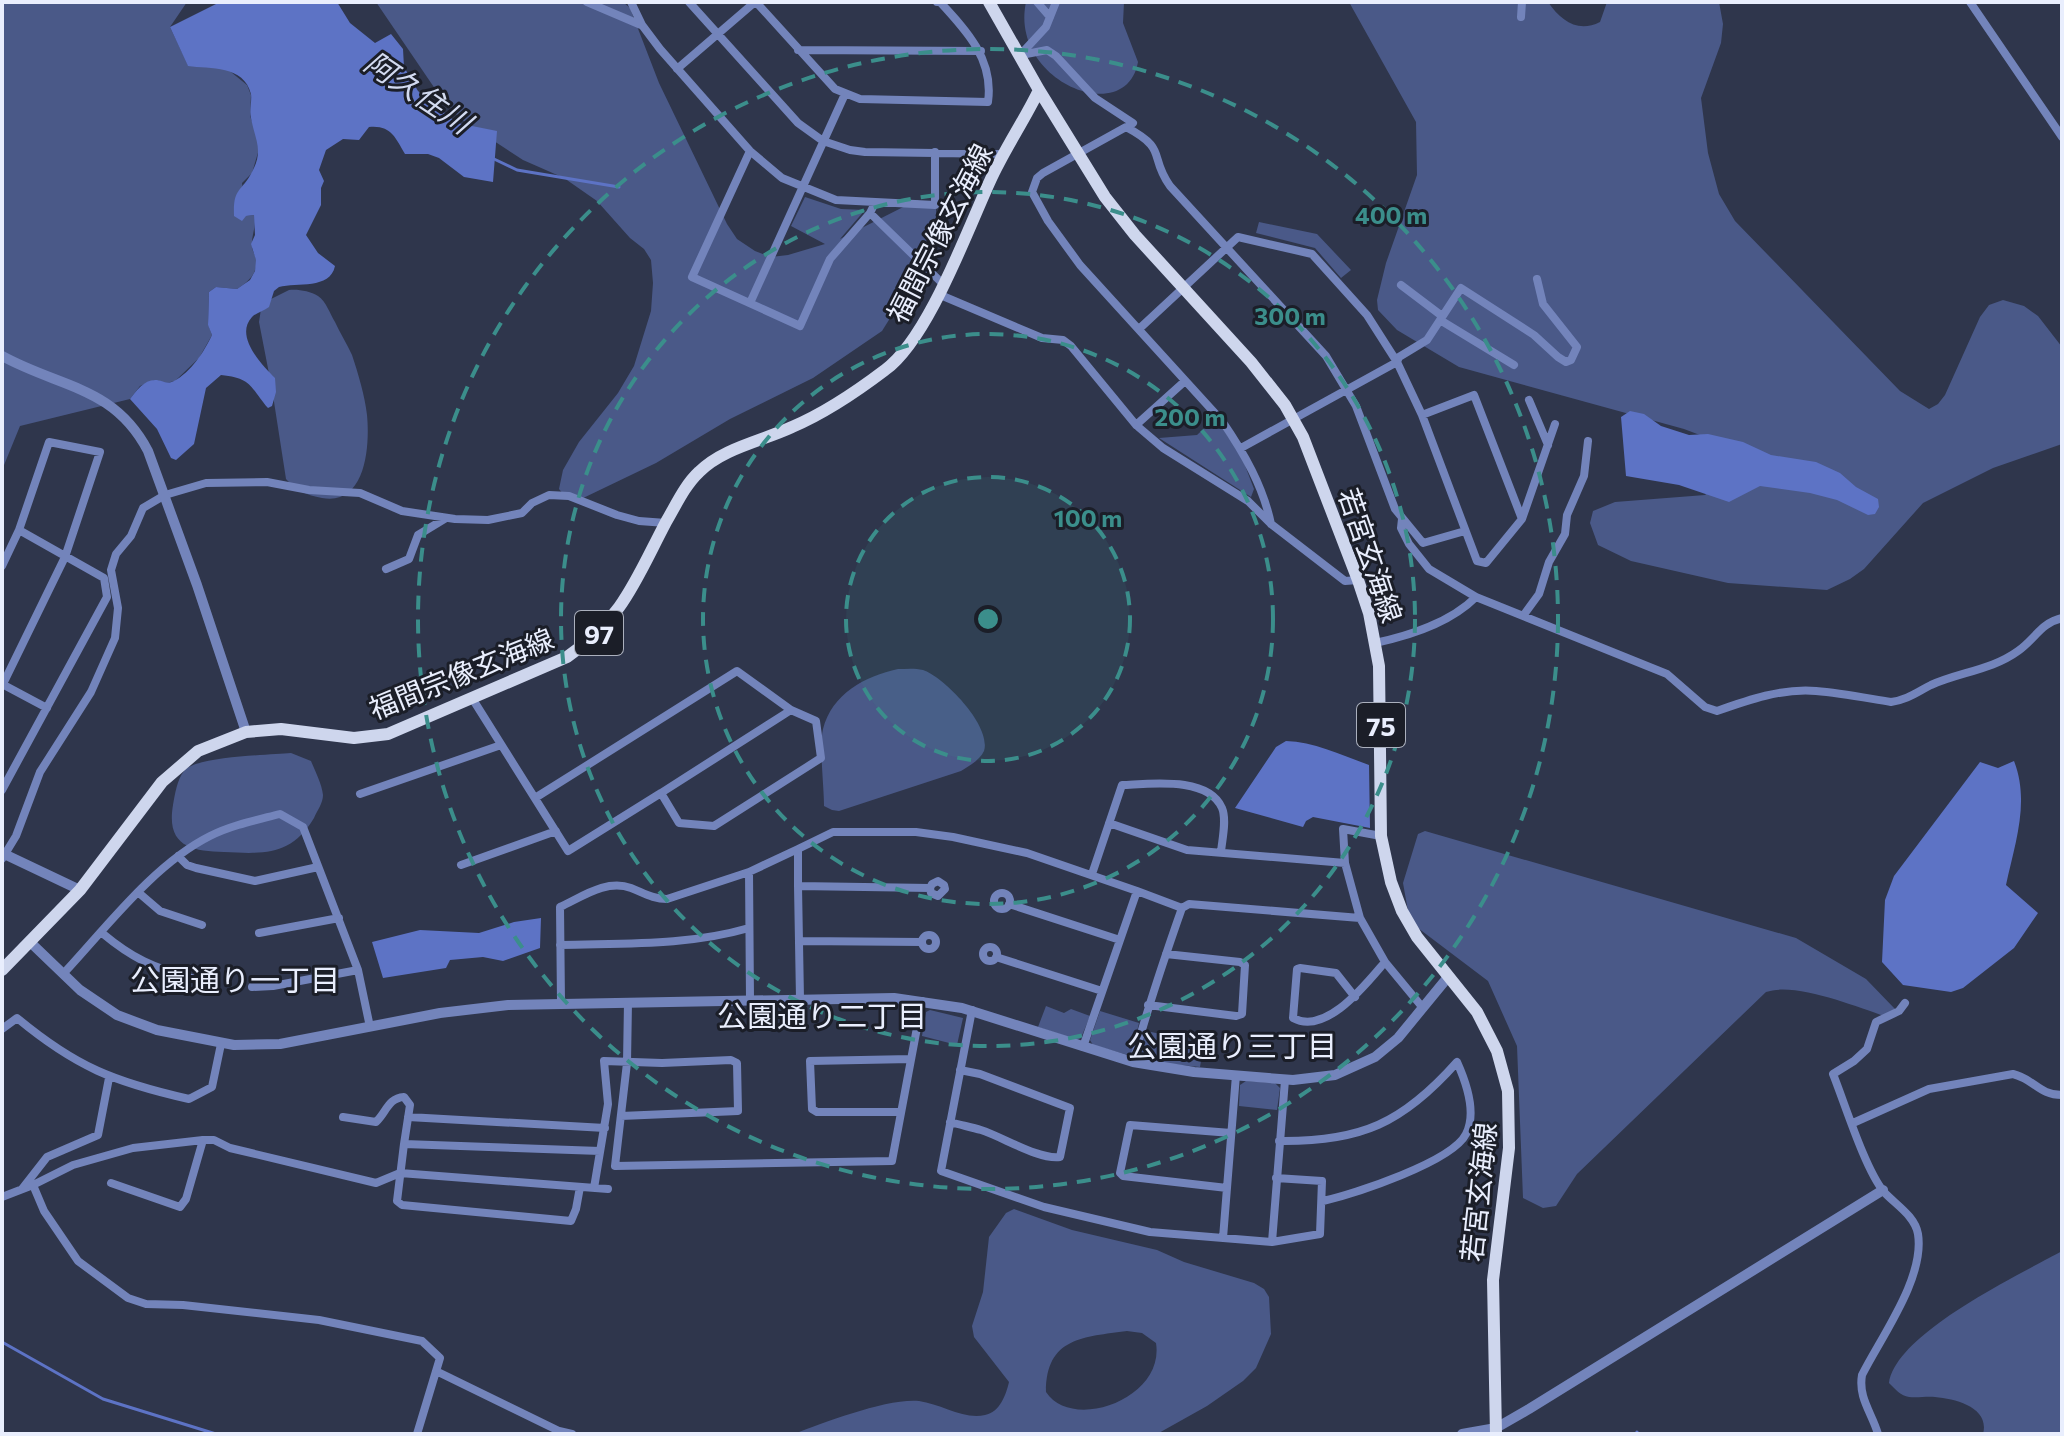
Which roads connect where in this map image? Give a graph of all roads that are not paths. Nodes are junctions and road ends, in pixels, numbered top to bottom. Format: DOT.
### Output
graph roads {
  1 [pos="587,2"];
  2 [pos="631,2"];
  3 [pos="689,2"];
  4 [pos="756,2"];
  5 [pos="937,2"];
  6 [pos="989,2"];
  7 [pos="1037,2"];
  8 [pos="1056,2"];
  9 [pos="1522,2"];
  10 [pos="1970,2"];
  11 [pos="1050,17"];
  12 [pos="1521,17"];
  13 [pos="642,25"];
  14 [pos="717,34"];
  15 [pos="798,50"];
  16 [pos="981,51"];
  17 [pos="1021,55"];
  18 [pos="677,69"];
  19 [pos="1039,90"];
  20 [pos="845,94"];
  21 [pos="1133,123"];
  22 [pos="2061,131"];
  23 [pos="823,141"];
  24 [pos="750,151"];
  25 [pos="935,152"];
  26 [pos="1077,153"];
  27 [pos="1005,154"];
  28 [pos="802,187"];
  29 [pos="875,203"];
  30 [pos="870,213"];
  31 [pos="1228,246"];
  32 [pos="1537,279"];
  33 [pos="1401,285"];
  34 [pos="1184,288"];
  35 [pos="940,289"];
  36 [pos="750,303"];
  37 [pos="1441,318"];
  38 [pos="1139,329"];
  39 [pos="2,356"];
  40 [pos="1397,362"];
  41 [pos="1514,365"];
  42 [pos="1185,381"];
  43 [pos="1347,389"];
  44 [pos="1529,400"];
  45 [pos="1422,415"];
  46 [pos="1293,419"];
  47 [pos="1555,424"];
  48 [pos="1136,425"];
  49 [pos="1588,441"];
  50 [pos="1548,445"];
  51 [pos="1241,448"];
  52 [pos="165,495"];
  53 [pos="447,518"];
  54 [pos="1402,519"];
  55 [pos="1522,519"];
  56 [pos="666,523"];
  57 [pos="1271,524"];
  58 [pos="19,530"];
  59 [pos="1465,531"];
  60 [pos="65,557"];
  61 [pos="2,566"];
  62 [pos="386,569"];
  63 [pos="1358,580"];
  64 [pos="1476,597"];
  65 [pos="1523,616"];
  66 [pos="2062,618"];
  67 [pos="1375,643"];
  68 [pos="2,684"];
  69 [pos="472,698"];
  70 [pos="47,708"];
  71 [pos="791,710"];
  72 [pos="244,726"];
  73 [pos="501,745"];
  74 [pos="2,790"];
  75 [pos="661,793"];
  76 [pos="360,794"];
  77 [pos="535,798"];
  78 [pos="1109,823"];
  79 [pos="556,831"];
  80 [pos="1381,836"];
  81 [pos="798,849"];
  82 [pos="1221,852"];
  83 [pos="3,856"];
  84 [pos="178,856"];
  85 [pos="1345,863"];
  86 [pos="461,865"];
  87 [pos="318,867"];
  88 [pos="749,872"];
  89 [pos="1092,874"];
  90 [pos="798,886"];
  91 [pos="930,888"];
  92 [pos="80,890"];
  93 [pos="1137,891"];
  94 [pos="139,893"];
  95 [pos="1009,904"];
  96 [pos="1182,908"];
  97 [pos="339,918"];
  98 [pos="1360,918"];
  99 [pos="202,925"];
  100 [pos="749,928"];
  101 [pos="102,933"];
  102 [pos="259,933"];
  103 [pos="1120,940"];
  104 [pos="799,941"];
  105 [pos="30,942"];
  106 [pos="922,942"];
  107 [pos="560,945"];
  108 [pos="1166,954"];
  109 [pos="996,957"];
  110 [pos="1385,962"];
  111 [pos="2,970"];
  112 [pos="358,970"];
  113 [pos="63,974"];
  114 [pos="1448,977"];
  115 [pos="192,978"];
  116 [pos="252,987"];
  117 [pos="1102,991"];
  118 [pos="1355,997"];
  119 [pos="800,999"];
  120 [pos="750,1000"];
  121 [pos="922,1001"];
  122 [pos="628,1002"];
  123 [pos="561,1003"];
  124 [pos="1905,1003"];
  125 [pos="1148,1005"];
  126 [pos="1423,1008"];
  127 [pos="972,1010"];
  128 [pos="370,1027"];
  129 [pos="2,1029"];
  130 [pos="221,1044"];
  131 [pos="1083,1047"];
  132 [pos="911,1059"];
  133 [pos="1133,1062"];
  134 [pos="627,1063"];
  135 [pos="960,1070"];
  136 [pos="1236,1075"];
  137 [pos="109,1078"];
  138 [pos="1285,1080"];
  139 [pos="2062,1095"];
  140 [pos="901,1112"];
  141 [pos="621,1116"];
  142 [pos="343,1117"];
  143 [pos="408,1117"];
  144 [pos="950,1122"];
  145 [pos="1853,1123"];
  146 [pos="605,1128"];
  147 [pos="1231,1133"];
  148 [pos="203,1140"];
  149 [pos="1279,1141"];
  150 [pos="404,1144"];
  151 [pos="600,1151"];
  152 [pos="400,1173"];
  153 [pos="1276,1178"];
  154 [pos="111,1183"];
  155 [pos="33,1185"];
  156 [pos="580,1187"];
  157 [pos="594,1188"];
  158 [pos="1227,1188"];
  159 [pos="22,1189"];
  160 [pos="608,1189"];
  161 [pos="1883,1190"];
  162 [pos="2,1197"];
  163 [pos="1323,1201"];
  164 [pos="1223,1238"];
  165 [pos="1272,1242"];
  166 [pos="436,1371"];
  167 [pos="1496,1431"];
  168 [pos="417,1434"];
  169 [pos="572,1434"];
  170 [pos="1462,1434"];
  171 [pos="1878,1434"];
  1 -- 13 [label="street"];
  2 -- 13 [label="street"];
  3 -- 14 [label="street"];
  4 -- 14 [label="street"];
  4 -- 15 [label="street"];
  5 -- 16 [label="street"];
  6 -- 17 [label="main road, 若宮玄海線 / 75"];
  7 -- 11 [label="street"];
  8 -- 11 [label="street"];
  9 -- 12 [label="street"];
  10 -- 22 [label="street"];
  11 -- 17 [label="street"];
  13 -- 18 [label="street"];
  14 -- 18 [label="street"];
  14 -- 23 [label="street"];
  15 -- 16 [label="street"];
  15 -- 20 [label="street"];
  16 -- 20 [label="street"];
  17 -- 19 [label="main road, 若宮玄海線 / 75"];
  17 -- 21 [label="street"];
  18 -- 24 [label="street"];
  19 -- 26 [label="main road, 若宮玄海線 / 75"];
  19 -- 27 [label="main road, 福間宗像玄海線 / 97"];
  20 -- 23 [label="street"];
  23 -- 25 [label="street"];
  23 -- 28 [label="street"];
  24 -- 28 [label="street"];
  24 -- 36 [label="street"];
  25 -- 27 [label="street"];
  25 -- 29 [label="street"];
  26 -- 31 [label="street"];
  26 -- 34 [label="main road, 若宮玄海線 / 75"];
  26 -- 38 [label="street"];
  27 -- 35 [label="main road, 福間宗像玄海線 / 97"];
  28 -- 29 [label="street"];
  28 -- 36 [label="street"];
  29 -- 30 [label="street"];
  30 -- 35 [label="street"];
  30 -- 36 [label="street"];
  31 -- 34 [label="street"];
  31 -- 40 [label="street"];
  31 -- 43 [label="street"];
  32 -- 37 [label="street"];
  33 -- 37 [label="street"];
  34 -- 38 [label="street"];
  34 -- 46 [label="main road, 若宮玄海線 / 75"];
  35 -- 48 [label="street"];
  35 -- 56 [label="main road, 福間宗像玄海線 / 97"];
  37 -- 40 [label="street"];
  37 -- 41 [label="street"];
  38 -- 42 [label="street"];
  39 -- 52 [label="street"];
  40 -- 43 [label="street"];
  40 -- 45 [label="street"];
  42 -- 48 [label="street"];
  42 -- 51 [label="street"];
  43 -- 46 [label="street"];
  43 -- 54 [label="street"];
  44 -- 50 [label="street"];
  45 -- 55 [label="street"];
  45 -- 59 [label="street"];
  46 -- 51 [label="street"];
  46 -- 63 [label="main road, 若宮玄海線 / 75"];
  47 -- 50 [label="street"];
  48 -- 57 [label="street"];
  49 -- 65 [label="street"];
  50 -- 55 [label="street"];
  51 -- 57 [label="street"];
  52 -- 53 [label="street"];
  52 -- 72 [label="street"];
  52 -- 83 [label="street"];
  53 -- 56 [label="street"];
  53 -- 62 [label="street"];
  54 -- 59 [label="street"];
  54 -- 64 [label="street"];
  55 -- 59 [label="street"];
  56 -- 69 [label="main road, 福間宗像玄海線 / 97"];
  57 -- 63 [label="street"];
  58 -- 60 [label="street"];
  58 -- 60 [label="street"];
  58 -- 61 [label="street"];
  60 -- 68 [label="street"];
  60 -- 70 [label="street"];
  63 -- 67 [label="main road, 若宮玄海線 / 75"];
  64 -- 65 [label="street"];
  64 -- 67 [label="street"];
  65 -- 66 [label="street"];
  67 -- 80 [label="main road, 若宮玄海線 / 75"];
  68 -- 70 [label="street"];
  69 -- 72 [label="main road, 福間宗像玄海線 / 97"];
  69 -- 73 [label="street"];
  70 -- 74 [label="street"];
  71 -- 75 [label="street"];
  71 -- 75 [label="street"];
  71 -- 77 [label="street"];
  72 -- 92 [label="main road, 福間宗像玄海線 / 97"];
  73 -- 76 [label="street"];
  73 -- 77 [label="street"];
  75 -- 79 [label="street"];
  77 -- 79 [label="street"];
  78 -- 82 [label="street"];
  78 -- 82 [label="street"];
  78 -- 89 [label="street"];
  79 -- 86 [label="street"];
  80 -- 85 [label="street"];
  80 -- 114 [label="main road, 若宮玄海線 / 75"];
  81 -- 88 [label="street"];
  81 -- 89 [label="street"];
  81 -- 90 [label="street"];
  82 -- 85 [label="street"];
  83 -- 92 [label="street"];
  84 -- 87 [label="street"];
  84 -- 87 [label="street"];
  84 -- 94 [label="street"];
  85 -- 98 [label="street"];
  87 -- 97 [label="street"];
  88 -- 100 [label="street"];
  88 -- 107 [label="street"];
  89 -- 93 [label="street"];
  90 -- 91 [label="street"];
  90 -- 104 [label="street"];
  92 -- 105 [label="main road, 福間宗像玄海線 / 97"];
  93 -- 96 [label="street"];
  93 -- 103 [label="street"];
  94 -- 99 [label="street"];
  94 -- 101 [label="street"];
  95 -- 103 [label="street"];
  96 -- 98 [label="street"];
  96 -- 108 [label="street"];
  97 -- 102 [label="street"];
  97 -- 112 [label="street"];
  98 -- 110 [label="street"];
  100 -- 107 [label="street"];
  100 -- 120 [label="street"];
  101 -- 113 [label="street"];
  101 -- 115 [label="street"];
  103 -- 117 [label="street"];
  104 -- 106 [label="street"];
  104 -- 119 [label="street"];
  105 -- 111 [label="main road, 福間宗像玄海線 / 97"];
  105 -- 113 [label="street"];
  107 -- 123 [label="street"];
  108 -- 125 [label="street"];
  108 -- 125 [label="street"];
  109 -- 117 [label="street"];
  110 -- 118 [label="street"];
  110 -- 126 [label="street"];
  112 -- 116 [label="street"];
  112 -- 128 [label="street"];
  113 -- 130 [label="street"];
  114 -- 126 [label="street"];
  114 -- 167 [label="main road, 若宮玄海線 / 75"];
  117 -- 131 [label="street"];
  118 -- 118 [label="street"];
  119 -- 120 [label="street"];
  119 -- 121 [label="street"];
  120 -- 122 [label="street"];
  121 -- 127 [label="street"];
  121 -- 132 [label="street"];
  122 -- 123 [label="street"];
  122 -- 134 [label="street"];
  123 -- 128 [label="street"];
  124 -- 145 [label="street"];
  125 -- 133 [label="street"];
  126 -- 138 [label="street"];
  127 -- 131 [label="street"];
  127 -- 135 [label="street"];
  128 -- 130 [label="street"];
  129 -- 137 [label="street"];
  130 -- 137 [label="street"];
  131 -- 133 [label="street"];
  132 -- 140 [label="street"];
  132 -- 140 [label="street"];
  133 -- 136 [label="street"];
  134 -- 141 [label="street"];
  134 -- 141 [label="street"];
  134 -- 146 [label="street"];
  135 -- 144 [label="street"];
  135 -- 144 [label="street"];
  136 -- 138 [label="street"];
  136 -- 147 [label="street"];
  137 -- 159 [label="street"];
  138 -- 149 [label="street"];
  139 -- 145 [label="street"];
  140 -- 141 [label="street"];
  142 -- 143 [label="street"];
  143 -- 146 [label="street"];
  143 -- 150 [label="street"];
  144 -- 164 [label="street"];
  145 -- 161 [label="street"];
  146 -- 151 [label="street"];
  147 -- 158 [label="street"];
  147 -- 158 [label="street"];
  148 -- 152 [label="street"];
  148 -- 154 [label="street"];
  148 -- 155 [label="street"];
  149 -- 153 [label="street"];
  149 -- 163 [label="street"];
  150 -- 151 [label="street"];
  150 -- 152 [label="street"];
  151 -- 157 [label="street"];
  152 -- 156 [label="street"];
  152 -- 156 [label="street"];
  153 -- 163 [label="street"];
  153 -- 165 [label="street"];
  155 -- 159 [label="street"];
  155 -- 166 [label="street"];
  156 -- 157 [label="street"];
  157 -- 160 [label="street"];
  158 -- 164 [label="street"];
  159 -- 162 [label="street"];
  161 -- 167 [label="street"];
  161 -- 171 [label="street"];
  163 -- 165 [label="street"];
  164 -- 165 [label="street"];
  166 -- 168 [label="street"];
  166 -- 169 [label="street"];
  167 -- 170 [label="street"];
}
